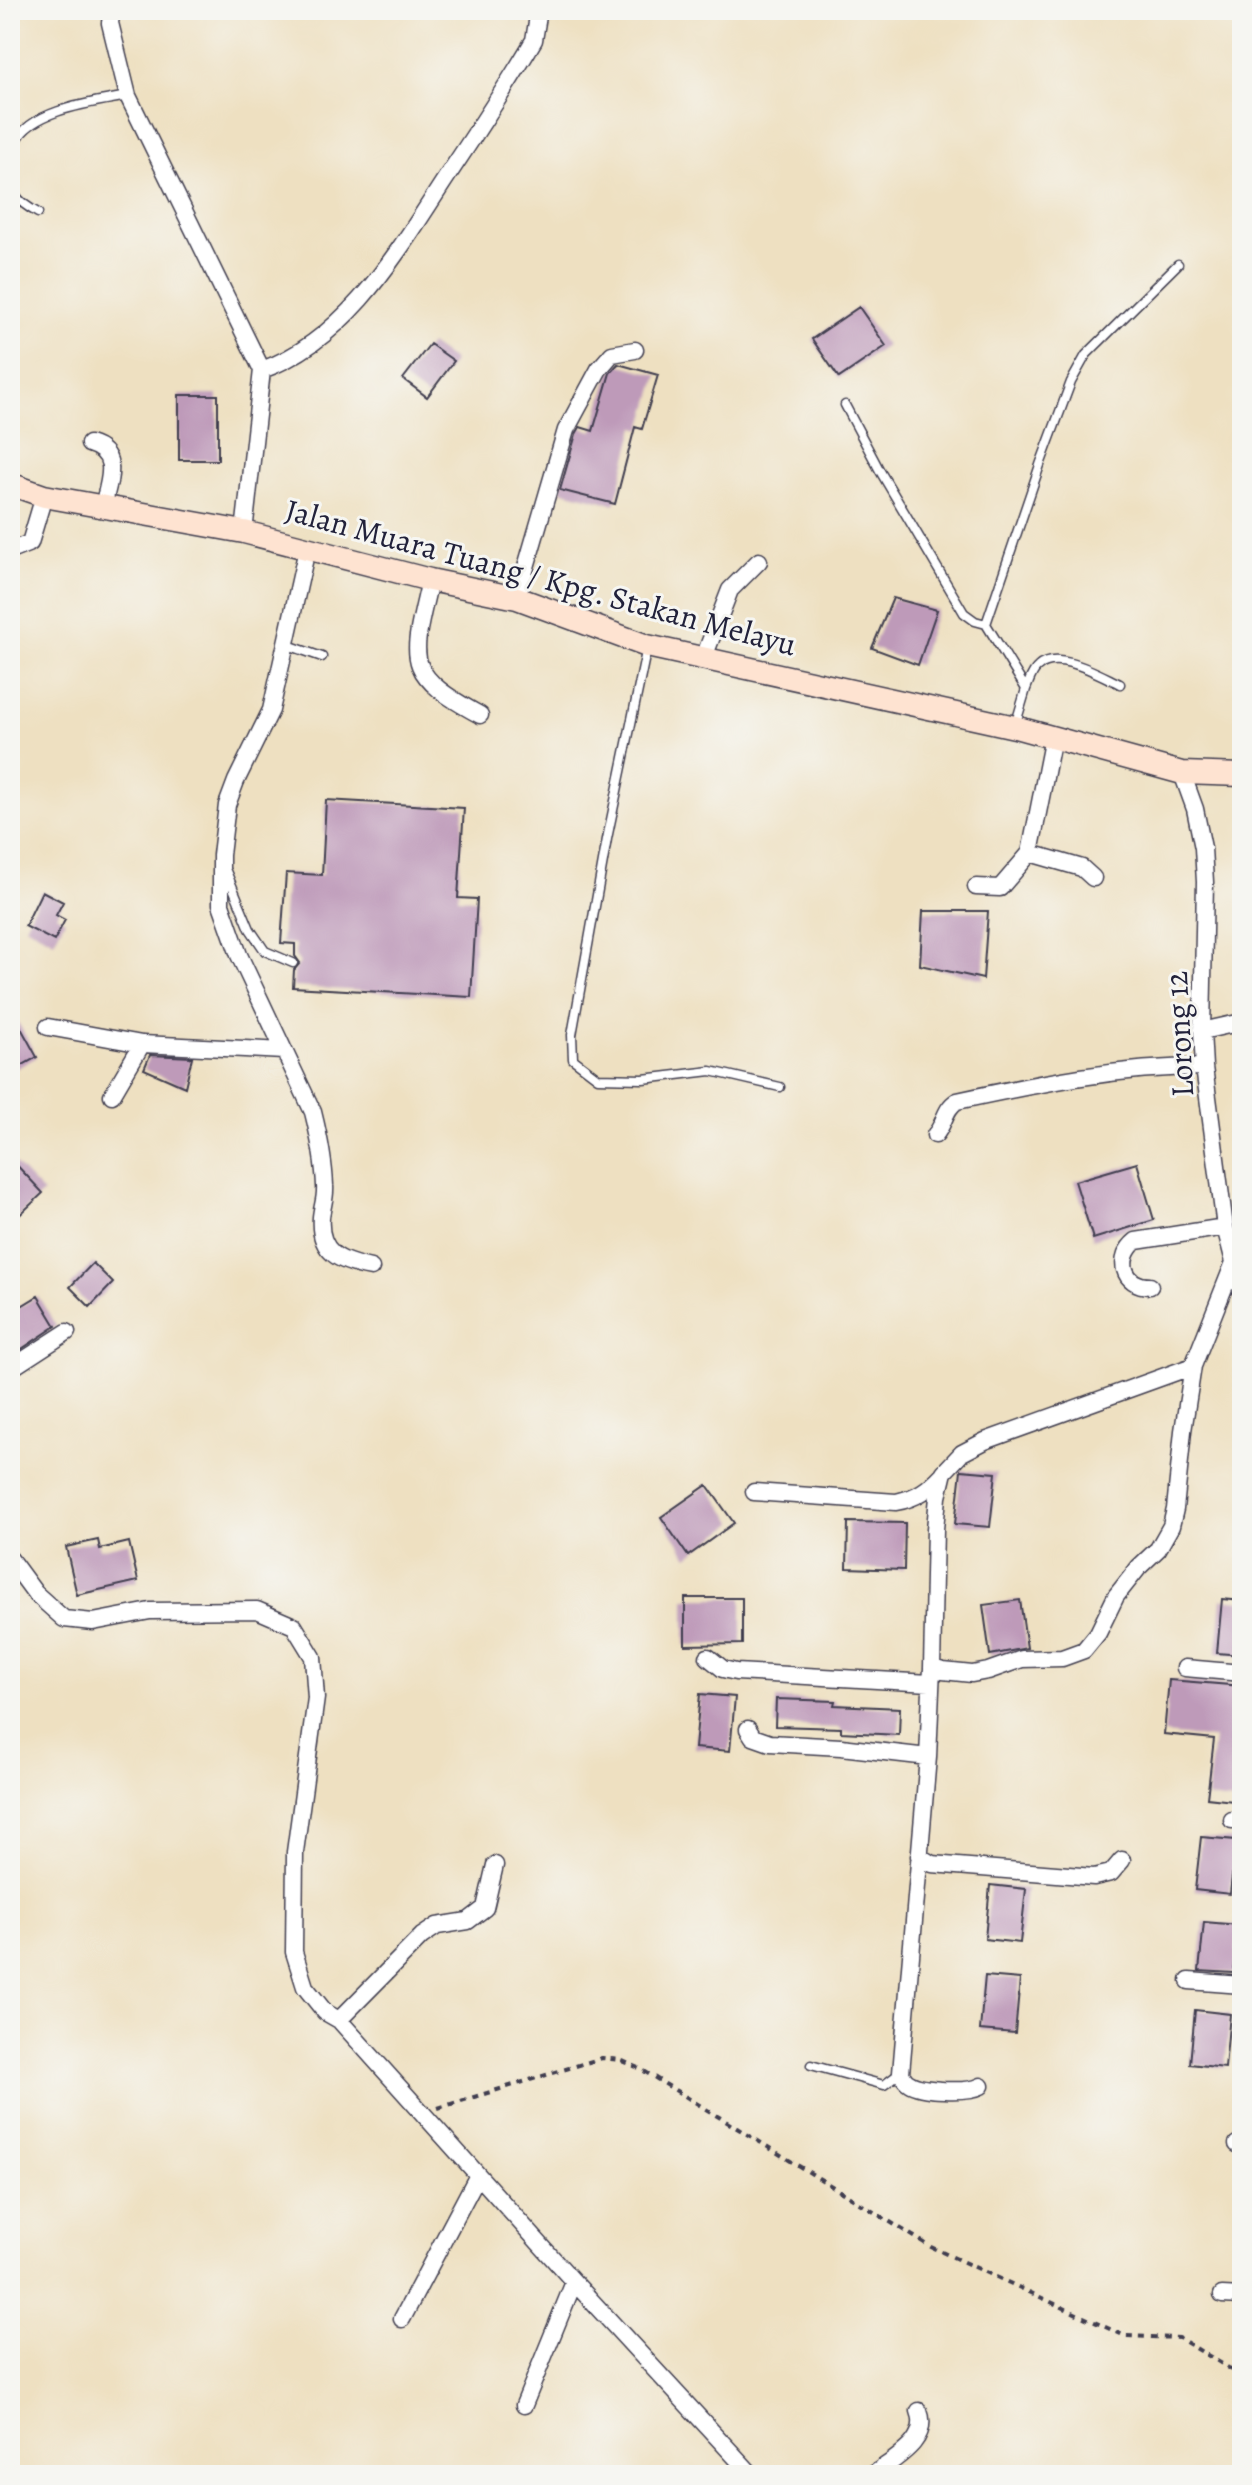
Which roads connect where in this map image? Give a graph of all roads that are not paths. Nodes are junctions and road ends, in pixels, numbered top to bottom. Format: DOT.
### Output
graph roads {
  1 [pos="112,10"];
  2 [pos="539,10"];
  3 [pos="128,96"];
  4 [pos="10,168"];
  5 [pos="38,213"];
  6 [pos="1178,264"];
  7 [pos="635,350"];
  8 [pos="262,370"];
  9 [pos="845,405"];
  10 [pos="89,444"];
  11 [pos="10,484"];
  12 [pos="44,496"];
  13 [pos="103,506"];
  14 [pos="244,532"];
  15 [pos="307,549"];
  16 [pos="10,551"];
  17 [pos="759,561"];
  18 [pos="430,580"];
  19 [pos="517,598"];
  20 [pos="986,624"];
  21 [pos="284,644"];
  22 [pos="647,646"];
  23 [pos="322,657"];
  24 [pos="704,657"];
  25 [pos="1120,684"];
  26 [pos="1026,689"];
  27 [pos="480,715"];
  28 [pos="1015,727"];
  29 [pos="1053,737"];
  30 [pos="1182,773"];
  31 [pos="1242,775"];
  32 [pos="1030,853"];
  33 [pos="221,855"];
  34 [pos="1093,878"];
  35 [pos="976,887"];
  36 [pos="293,963"];
  37 [pos="1242,1022"];
  38 [pos="48,1027"];
  39 [pos="1202,1031"];
  40 [pos="142,1044"];
  41 [pos="284,1051"];
  42 [pos="1204,1067"];
  43 [pos="780,1087"];
  44 [pos="112,1095"];
  45 [pos="935,1135"];
  46 [pos="1225,1227"];
  47 [pos="1233,1265"];
  48 [pos="371,1268"];
  49 [pos="1150,1286"];
  50 [pos="1242,1293"];
  51 [pos="67,1332"];
  52 [pos="1193,1366"];
  53 [pos="10,1369"];
  54 [pos="944,1472"];
  55 [pos="754,1492"];
  56 [pos="10,1559"];
  57 [pos="708,1657"];
  58 [pos="1185,1668"];
  59 [pos="1242,1673"];
  60 [pos="931,1676"];
  61 [pos="748,1729"];
  62 [pos="928,1757"];
  63 [pos="919,1856"];
  64 [pos="1122,1860"];
  65 [pos="495,1865"];
  66 [pos="1189,1981"];
  67 [pos="1242,1985"];
  68 [pos="339,2020"];
  69 [pos="811,2065"];
  70 [pos="901,2073"];
  71 [pos="981,2086"];
  72 [pos="478,2175"];
  73 [pos="574,2282"];
  74 [pos="1222,2295"];
  75 [pos="1242,2296"];
  76 [pos="402,2319"];
  77 [pos="524,2405"];
  78 [pos="919,2411"];
  79 [pos="752,2475"];
  80 [pos="873,2475"];
  1 -- 3 [label="street"];
  2 -- 8 [label="street"];
  3 -- 4 [label="lane"];
  3 -- 8 [label="street"];
  4 -- 5 [label="lane"];
  6 -- 20 [label="lane"];
  7 -- 19 [label="street"];
  8 -- 14 [label="street"];
  9 -- 20 [label="lane"];
  10 -- 13 [label="street"];
  11 -- 12 [label="main road, Jalan Muara Tuang / Kpg. Stakan Melayu"];
  12 -- 13 [label="main road, Jalan Muara Tuang / Kpg. Stakan Melayu"];
  12 -- 16 [label="street"];
  13 -- 14 [label="main road, Jalan Muara Tuang / Kpg. Stakan Melayu"];
  14 -- 15 [label="main road, Jalan Muara Tuang / Kpg. Stakan Melayu"];
  15 -- 18 [label="main road, Jalan Muara Tuang / Kpg. Stakan Melayu"];
  15 -- 21 [label="street"];
  17 -- 24 [label="street"];
  18 -- 19 [label="main road, Jalan Muara Tuang / Kpg. Stakan Melayu"];
  18 -- 27 [label="street"];
  19 -- 22 [label="main road, Jalan Muara Tuang / Kpg. Stakan Melayu"];
  20 -- 26 [label="lane"];
  21 -- 23 [label="lane"];
  21 -- 33 [label="street"];
  22 -- 24 [label="main road, Jalan Muara Tuang / Kpg. Stakan Melayu"];
  22 -- 43 [label="lane"];
  24 -- 28 [label="main road, Jalan Muara Tuang / Kpg. Stakan Melayu"];
  25 -- 26 [label="lane"];
  26 -- 28 [label="lane"];
  28 -- 29 [label="main road, Jalan Muara Tuang / Kpg. Stakan Melayu"];
  29 -- 30 [label="main road, Jalan Muara Tuang / Kpg. Stakan Melayu"];
  29 -- 32 [label="street"];
  30 -- 31 [label="main road, Jalan Muara Tuang / Kpg. Stakan Melayu"];
  30 -- 39 [label="street, Lorong 12"];
  32 -- 34 [label="street"];
  32 -- 35 [label="street"];
  33 -- 36 [label="lane"];
  33 -- 41 [label="street"];
  37 -- 39 [label="street"];
  38 -- 40 [label="street"];
  39 -- 42 [label="street, Lorong 12"];
  40 -- 41 [label="street"];
  40 -- 44 [label="street"];
  41 -- 48 [label="street"];
  42 -- 45 [label="street"];
  42 -- 46 [label="street, Lorong 12"];
  46 -- 47 [label="street, Lorong 12"];
  46 -- 49 [label="street"];
  47 -- 50 [label="street, Lorong 12"];
  47 -- 52 [label="street"];
  51 -- 53 [label="street"];
  52 -- 54 [label="street"];
  52 -- 60 [label="street"];
  54 -- 55 [label="street"];
  54 -- 60 [label="street"];
  56 -- 68 [label="street"];
  57 -- 60 [label="street"];
  58 -- 59 [label="street"];
  60 -- 62 [label="street"];
  61 -- 62 [label="street"];
  62 -- 63 [label="street"];
  63 -- 64 [label="street"];
  63 -- 70 [label="street"];
  65 -- 68 [label="street"];
  66 -- 67 [label="street"];
  68 -- 72 [label="street"];
  69 -- 70 [label="lane"];
  70 -- 71 [label="street"];
  72 -- 73 [label="street"];
  72 -- 76 [label="street"];
  73 -- 77 [label="street"];
  73 -- 79 [label="street"];
  74 -- 75 [label="street"];
  78 -- 80 [label="street"];
}
